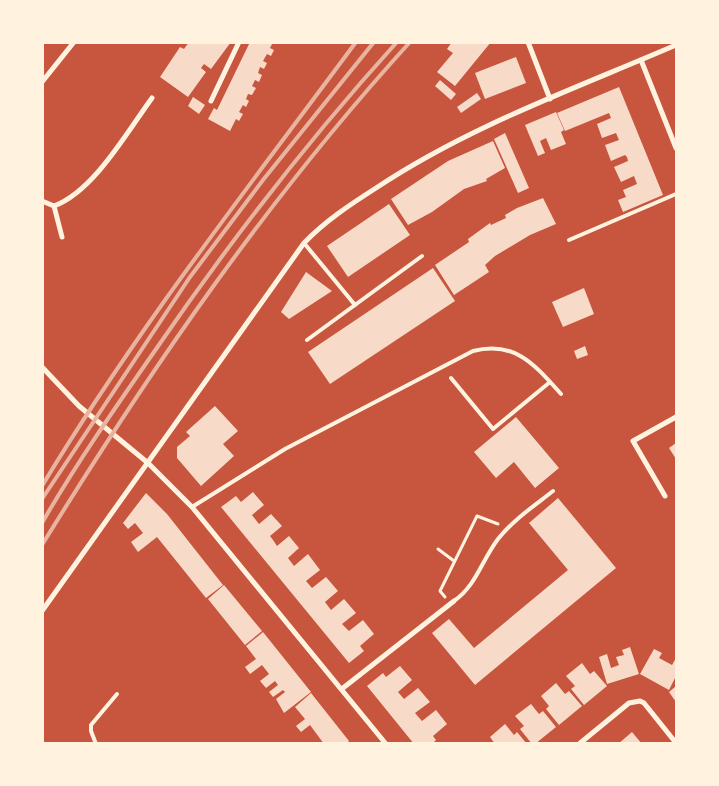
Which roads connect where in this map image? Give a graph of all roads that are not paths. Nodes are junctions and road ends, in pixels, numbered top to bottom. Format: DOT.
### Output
graph roads {
  1 [pos="74,42"];
  2 [pos="239,42"];
  3 [pos="528,42"];
  4 [pos="676,45"];
  5 [pos="641,60"];
  6 [pos="42,82"];
  7 [pos="152,98"];
  8 [pos="550,99"];
  9 [pos="211,101"];
  10 [pos="676,148"];
  11 [pos="676,194"];
  12 [pos="42,201"];
  13 [pos="54,206"];
  14 [pos="62,237"];
  15 [pos="569,240"];
  16 [pos="304,243"];
  17 [pos="422,256"];
  18 [pos="355,305"];
  19 [pos="307,340"];
  20 [pos="42,367"];
  21 [pos="451,378"];
  22 [pos="550,382"];
  23 [pos="561,394"];
  24 [pos="676,417"];
  25 [pos="148,463"];
  26 [pos="553,491"];
  27 [pos="666,496"];
  28 [pos="192,507"];
  29 [pos="452,603"];
  30 [pos="42,611"];
  31 [pos="343,688"];
  32 [pos="117,694"];
  33 [pos="676,743"];
  34 [pos="96,744"];
  35 [pos="386,744"];
  36 [pos="579,744"];
  1 -- 6 [label="street"];
  2 -- 9 [label="street"];
  3 -- 8 [label="street"];
  4 -- 5 [label="street"];
  5 -- 8 [label="street"];
  5 -- 10 [label="street"];
  7 -- 13 [label="street"];
  8 -- 16 [label="street"];
  11 -- 15 [label="lane"];
  12 -- 13 [label="street"];
  13 -- 14 [label="street"];
  16 -- 18 [label="lane"];
  16 -- 25 [label="street"];
  17 -- 18 [label="lane"];
  18 -- 19 [label="lane"];
  20 -- 25 [label="street"];
  21 -- 22 [label="lane"];
  22 -- 23 [label="lane"];
  22 -- 28 [label="lane"];
  24 -- 27 [label="street"];
  25 -- 28 [label="street"];
  25 -- 30 [label="street"];
  26 -- 29 [label="lane"];
  28 -- 31 [label="street"];
  29 -- 31 [label="street"];
  31 -- 35 [label="street"];
  32 -- 34 [label="lane"];
  33 -- 36 [label="street"];
}
